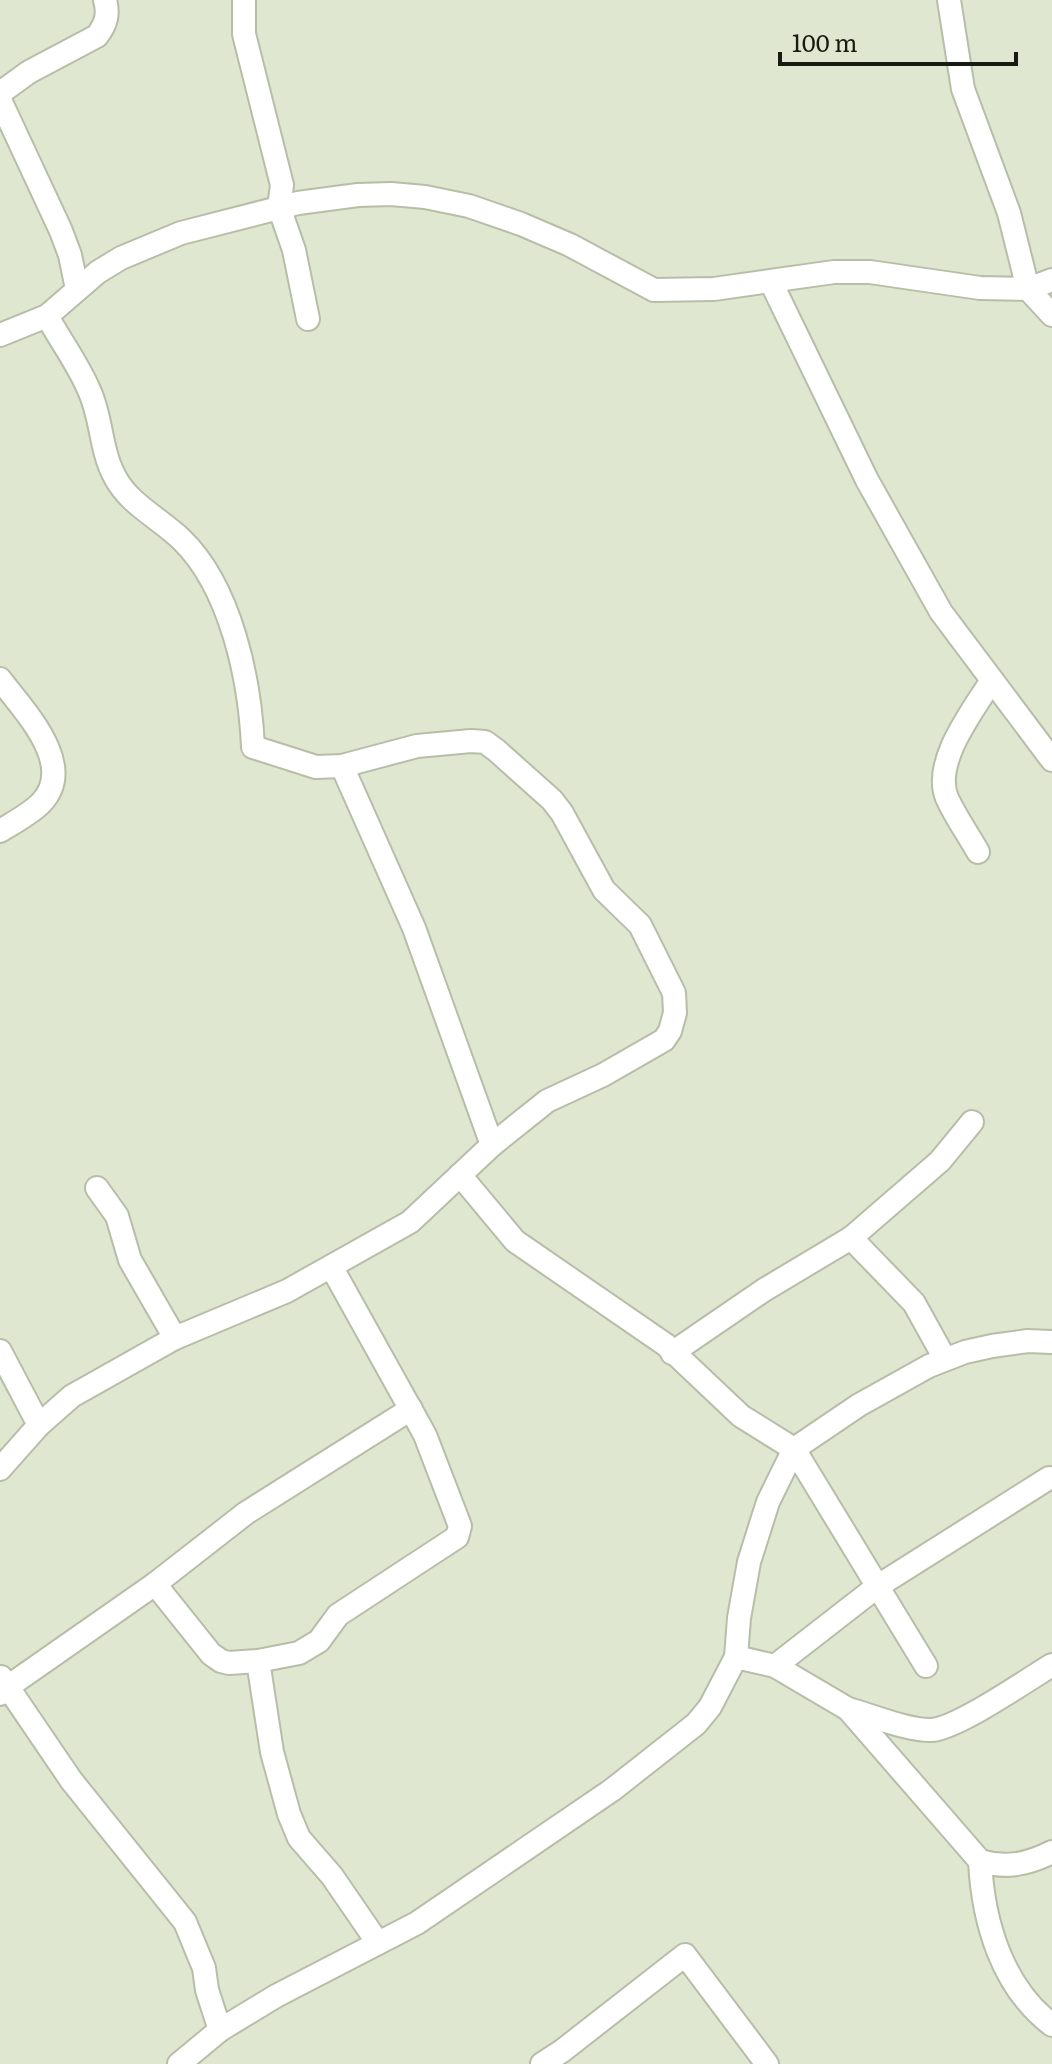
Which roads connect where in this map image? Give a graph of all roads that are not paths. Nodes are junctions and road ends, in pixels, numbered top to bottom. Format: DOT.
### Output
graph roads {
  1 [pos="105,0"];
  2 [pos="244,0"];
  3 [pos="949,0"];
  4 [pos="0,93"];
  5 [pos="0,100"];
  6 [pos="279,207"];
  7 [pos="1052,280"];
  8 [pos="771,282"];
  9 [pos="77,289"];
  10 [pos="1028,289"];
  11 [pos="1052,315"];
  12 [pos="47,316"];
  13 [pos="308,319"];
  14 [pos="0,335"];
  15 [pos="0,679"];
  16 [pos="992,680"];
  17 [pos="1052,760"];
  18 [pos="342,766"];
  19 [pos="0,831"];
  20 [pos="978,852"];
  21 [pos="972,1122"];
  22 [pos="492,1145"];
  23 [pos="460,1175"];
  24 [pos="97,1188"];
  25 [pos="851,1238"];
  26 [pos="332,1268"];
  27 [pos="175,1338"];
  28 [pos="1052,1342"];
  29 [pos="0,1351"];
  30 [pos="672,1353"];
  31 [pos="945,1359"];
  32 [pos="411,1409"];
  33 [pos="39,1425"];
  34 [pos="794,1449"];
  35 [pos="0,1469"];
  36 [pos="1049,1478"];
  37 [pos="155,1584"];
  38 [pos="878,1586"];
  39 [pos="736,1657"];
  40 [pos="258,1661"];
  41 [pos="1052,1665"];
  42 [pos="775,1666"];
  43 [pos="926,1666"];
  44 [pos="3,1686"];
  45 [pos="848,1709"];
  46 [pos="1052,1852"];
  47 [pos="980,1861"];
  48 [pos="378,1943"];
  49 [pos="1052,2025"];
  50 [pos="220,2030"];
  51 [pos="179,2064"];
  52 [pos="542,2064"];
  53 [pos="767,2064"];
  1 -- 4 [label="street"];
  2 -- 6 [label="street"];
  3 -- 10 [label="street"];
  5 -- 9 [label="street"];
  6 -- 8 [label="street"];
  6 -- 9 [label="street"];
  6 -- 13 [label="street"];
  7 -- 10 [label="street"];
  8 -- 10 [label="street"];
  8 -- 16 [label="street"];
  9 -- 12 [label="street"];
  10 -- 11 [label="street"];
  12 -- 14 [label="street"];
  12 -- 18 [label="street"];
  15 -- 19 [label="street"];
  16 -- 17 [label="street"];
  16 -- 20 [label="street"];
  18 -- 22 [label="street"];
  18 -- 22 [label="street"];
  21 -- 25 [label="street"];
  22 -- 23 [label="street"];
  23 -- 26 [label="street"];
  23 -- 30 [label="street"];
  24 -- 27 [label="street"];
  25 -- 30 [label="street"];
  25 -- 31 [label="street"];
  26 -- 27 [label="street"];
  26 -- 32 [label="street"];
  27 -- 33 [label="street"];
  28 -- 31 [label="street"];
  29 -- 33 [label="street"];
  30 -- 34 [label="street"];
  31 -- 34 [label="street"];
  32 -- 37 [label="street"];
  32 -- 40 [label="street"];
  33 -- 35 [label="street"];
  34 -- 38 [label="street"];
  34 -- 39 [label="street"];
  36 -- 38 [label="street"];
  37 -- 40 [label="street"];
  37 -- 44 [label="street"];
  38 -- 42 [label="street"];
  38 -- 43 [label="street"];
  39 -- 42 [label="street"];
  39 -- 48 [label="street"];
  40 -- 48 [label="street"];
  41 -- 45 [label="street"];
  42 -- 45 [label="street"];
  44 -- 50 [label="street"];
  45 -- 47 [label="street"];
  46 -- 47 [label="street"];
  47 -- 49 [label="street"];
  48 -- 50 [label="street"];
  50 -- 51 [label="street"];
  52 -- 53 [label="street"];
}
